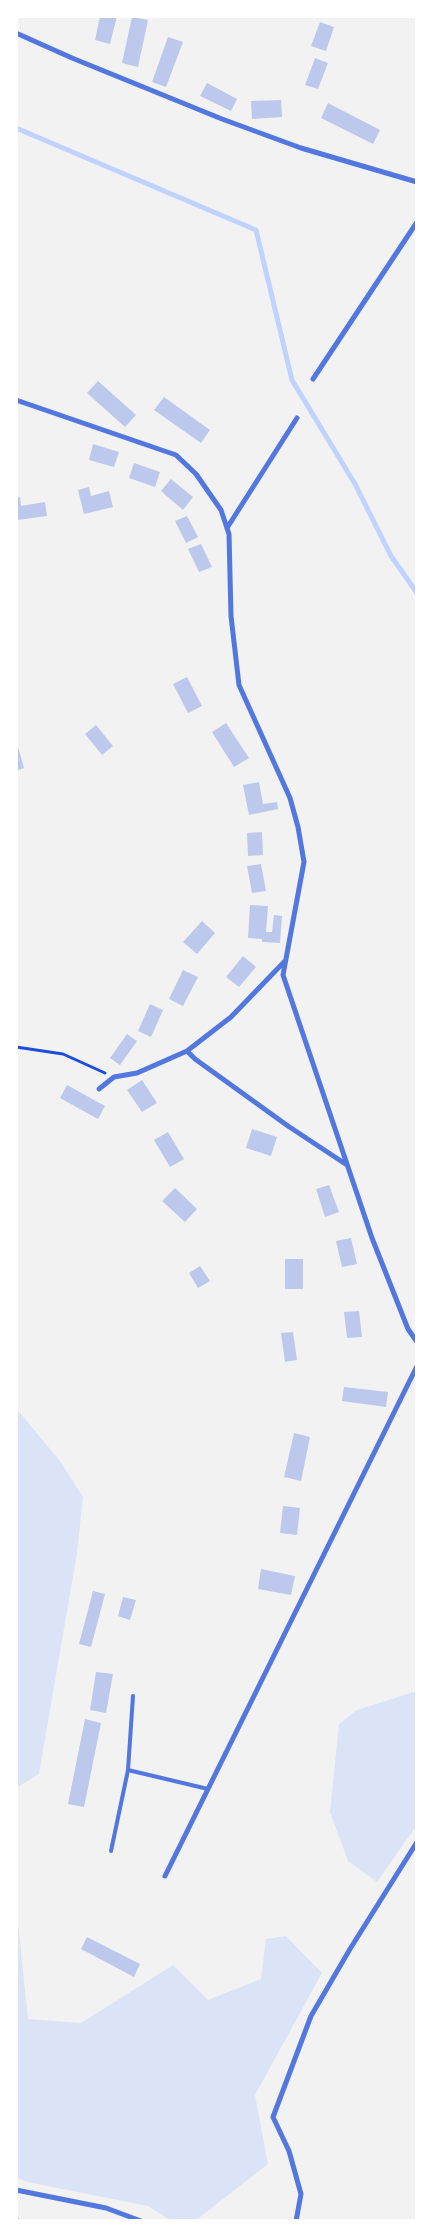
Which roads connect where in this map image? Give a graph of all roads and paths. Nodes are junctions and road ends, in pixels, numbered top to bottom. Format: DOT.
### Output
graph roads {
  1 [pos="16,33"];
  2 [pos="417,182"];
  3 [pos="417,222"];
  4 [pos="313,379"];
  5 [pos="16,400"];
  6 [pos="297,418"];
  7 [pos="227,528"];
  8 [pos="286,961"];
  9 [pos="16,1046"];
  10 [pos="187,1051"];
  11 [pos="114,1077"];
  12 [pos="99,1090"];
  13 [pos="347,1165"];
  14 [pos="417,1342"];
  15 [pos="417,1366"];
  16 [pos="133,1696"];
  17 [pos="128,1770"];
  18 [pos="208,1789"];
  19 [pos="417,1842"];
  20 [pos="111,1851"];
  21 [pos="165,1876"];
  22 [pos="16,2190"];
  23 [pos="140,2221"];
  24 [pos="296,2221"];
  1 -- 2 [label="street"];
  3 -- 4 [label="street"];
  5 -- 7 [label="street"];
  6 -- 7 [label="street"];
  7 -- 8 [label="street"];
  8 -- 10 [label="street"];
  8 -- 13 [label="street"];
  9 -- 11 [label="path"];
  10 -- 11 [label="street"];
  10 -- 13 [label="street"];
  11 -- 12 [label="street"];
  13 -- 14 [label="street"];
  15 -- 18 [label="street"];
  16 -- 17 [label="lane"];
  17 -- 18 [label="lane"];
  17 -- 20 [label="lane"];
  18 -- 21 [label="street"];
  19 -- 24 [label="street"];
  22 -- 23 [label="street"];
}
